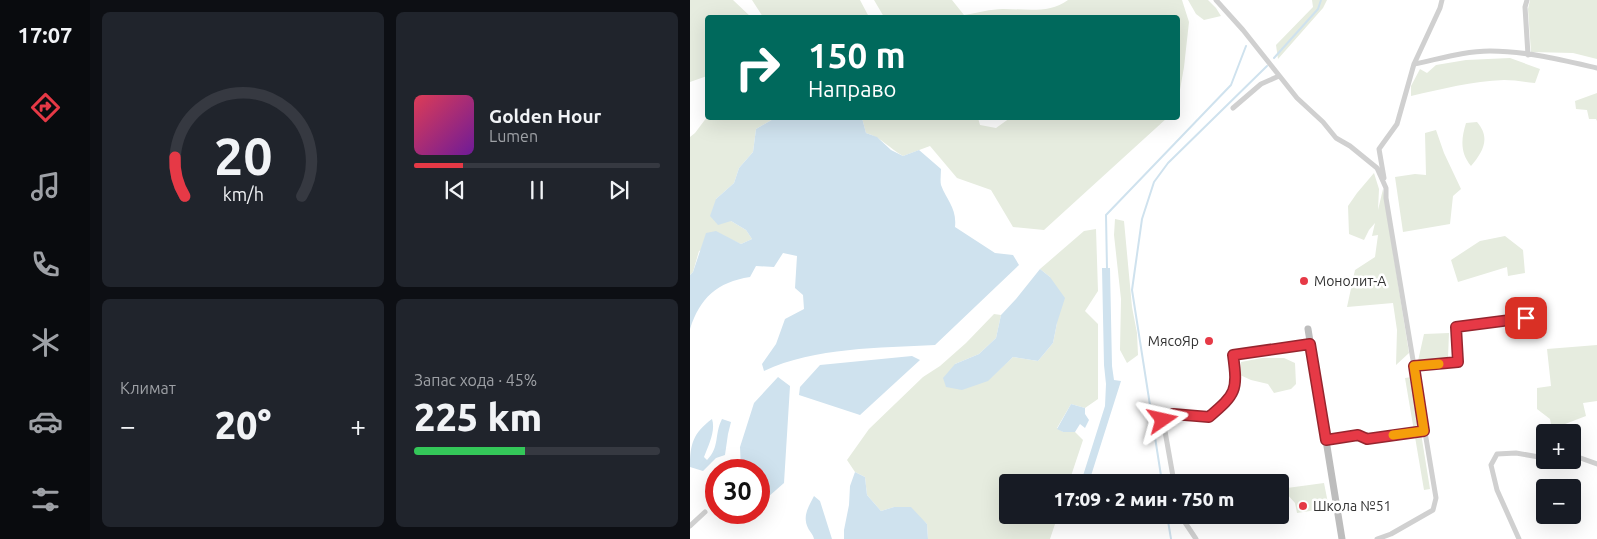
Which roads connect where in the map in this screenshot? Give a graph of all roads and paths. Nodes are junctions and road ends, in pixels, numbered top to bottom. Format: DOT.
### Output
graph roads {
  1 [pos="1216,0"];
  2 [pos="1442,0"];
  3 [pos="1527,0"];
  4 [pos="1528,55"];
  5 [pos="1414,64"];
  6 [pos="1597,68"];
  7 [pos="1279,76"];
  8 [pos="1233,108"];
  9 [pos="1386,188"];
  10 [pos="1544,316"];
  11 [pos="1308,329"];
  12 [pos="1310,344"];
  13 [pos="1414,366"];
  14 [pos="1424,431"];
  15 [pos="1326,440"];
  16 [pos="1536,457"];
  17 [pos="1581,458"];
  18 [pos="1597,464"];
  19 [pos="1173,474"];
  20 [pos="705,512"];
  21 [pos="1186,524"];
  22 [pos="690,526"];
  23 [pos="1196,539"];
  24 [pos="1342,539"];
  25 [pos="1377,539"];
  26 [pos="1519,539"];
  1 -- 7 [label="street"];
  2 -- 5 [label="street"];
  3 -- 4 [label="street"];
  4 -- 5 [label="street"];
  4 -- 6 [label="street"];
  5 -- 9 [label="street"];
  7 -- 8 [label="street"];
  7 -- 9 [label="street"];
  9 -- 13 [label="street"];
  10 -- 13 [label="street"];
  11 -- 12 [label="street"];
  12 -- 15 [label="street"];
  12 -- 19 [label="street"];
  13 -- 14 [label="street"];
  14 -- 15 [label="street"];
  14 -- 25 [label="street"];
  15 -- 24 [label="street"];
  16 -- 26 [label="street"];
  17 -- 18 [label="street"];
  20 -- 22 [label="street"];
  21 -- 23 [label="street"];
}
